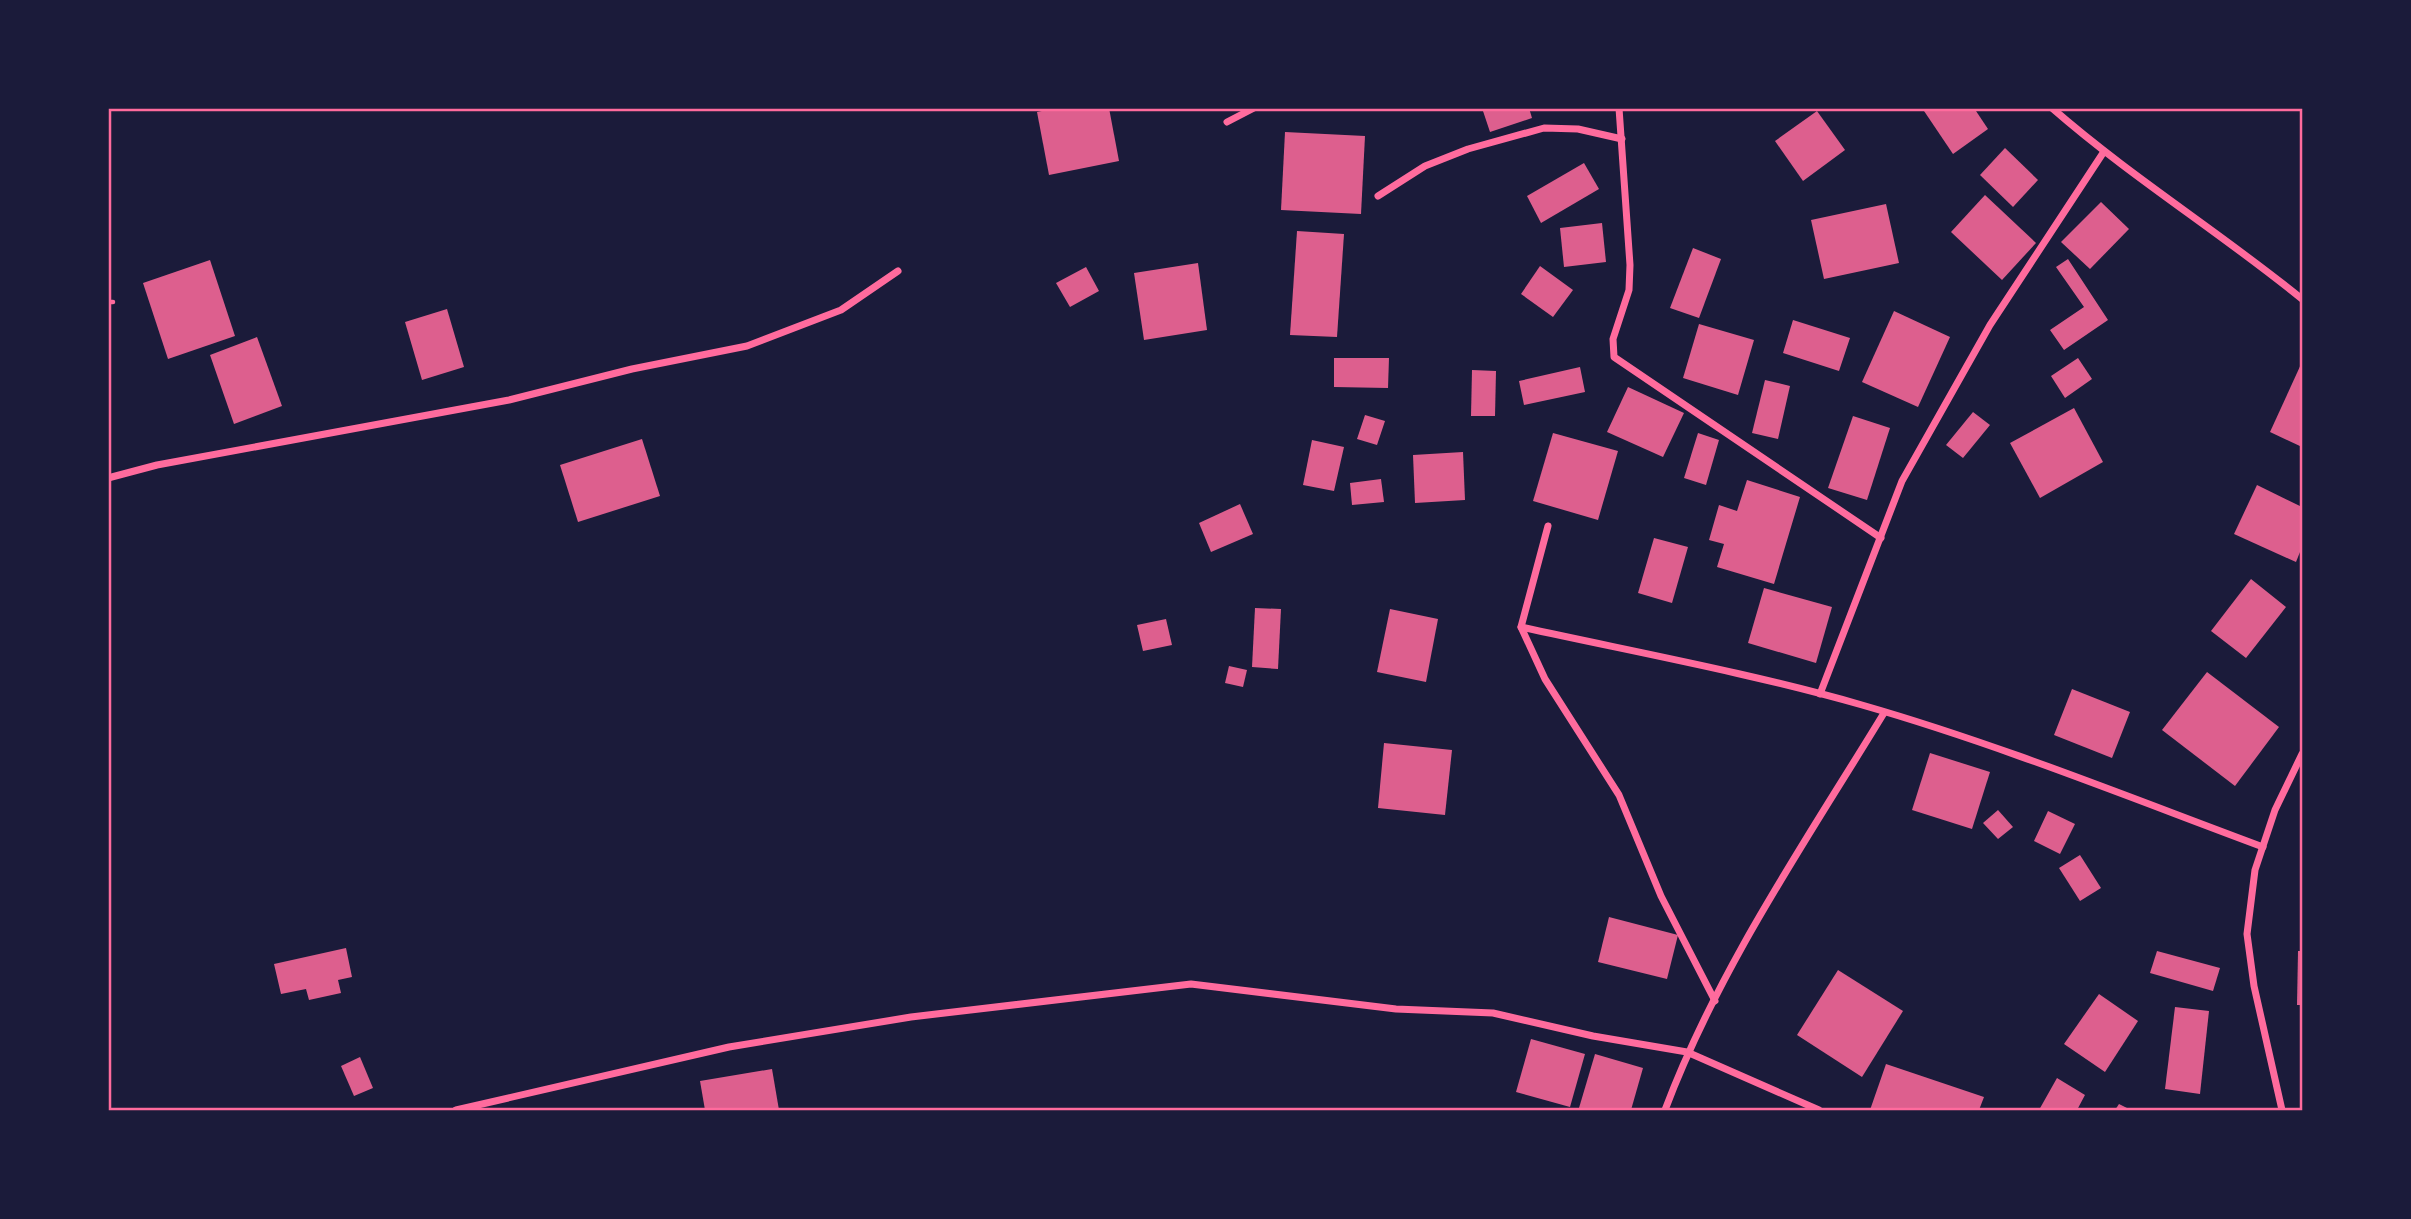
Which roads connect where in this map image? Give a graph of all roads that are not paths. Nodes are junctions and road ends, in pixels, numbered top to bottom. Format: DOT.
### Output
graph roads {
  1 [pos="1254,108"];
  2 [pos="1619,108"];
  3 [pos="2052,108"];
  4 [pos="1227,122"];
  5 [pos="1622,139"];
  6 [pos="2103,153"];
  7 [pos="1378,196"];
  8 [pos="898,271"];
  9 [pos="2302,299"];
  10 [pos="108,478"];
  11 [pos="1548,526"];
  12 [pos="1881,538"];
  13 [pos="1521,627"];
  14 [pos="1820,694"];
  15 [pos="1884,713"];
  16 [pos="2302,754"];
  17 [pos="2263,847"];
  18 [pos="1715,1001"];
  19 [pos="1687,1052"];
  20 [pos="456,1111"];
  21 [pos="1665,1111"];
  22 [pos="1819,1111"];
  23 [pos="2282,1111"];
  1 -- 4 [label="street"];
  2 -- 5 [label="street"];
  3 -- 6 [label="street"];
  5 -- 7 [label="street"];
  5 -- 12 [label="street"];
  6 -- 9 [label="street"];
  6 -- 12 [label="street"];
  8 -- 10 [label="street"];
  11 -- 13 [label="street"];
  12 -- 14 [label="street"];
  13 -- 14 [label="street"];
  13 -- 18 [label="street"];
  14 -- 15 [label="street"];
  15 -- 17 [label="street"];
  15 -- 18 [label="street"];
  16 -- 17 [label="street"];
  17 -- 23 [label="street"];
  18 -- 19 [label="street"];
  19 -- 20 [label="street"];
  19 -- 21 [label="street"];
  19 -- 22 [label="street"];
}
